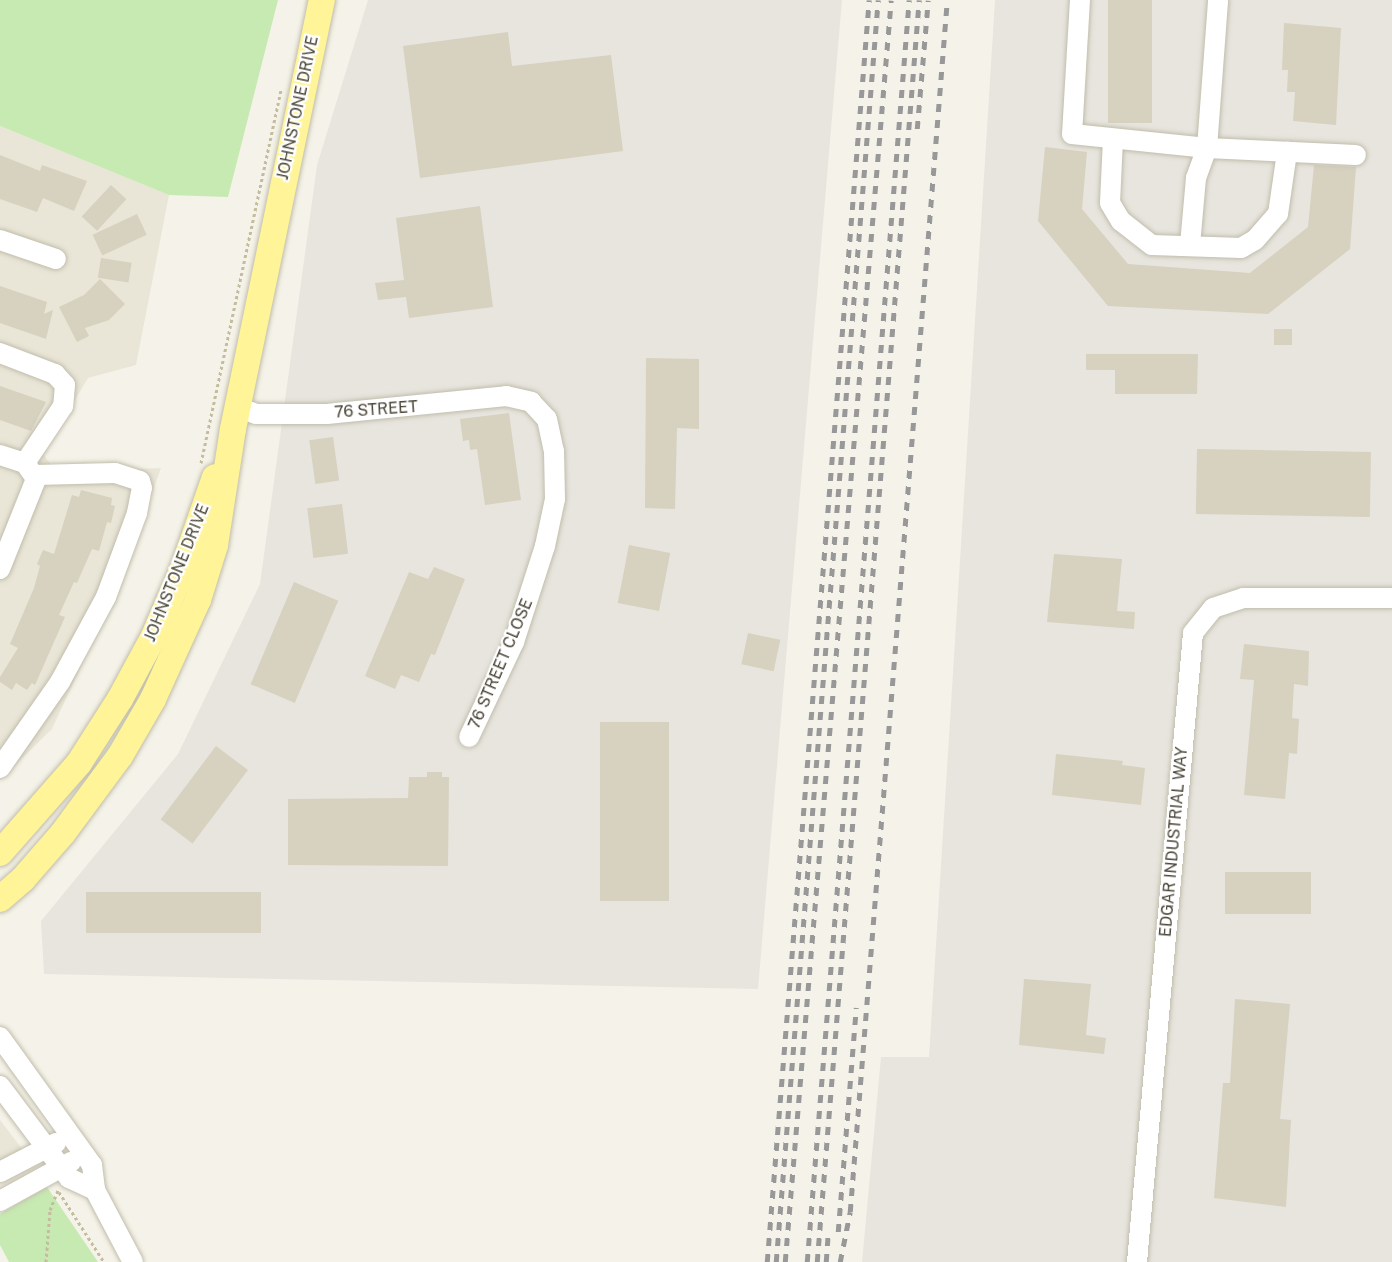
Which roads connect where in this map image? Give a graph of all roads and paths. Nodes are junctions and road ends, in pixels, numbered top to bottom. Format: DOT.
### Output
graph roads {
  1 [pos="322,0"];
  2 [pos="1080,0"];
  3 [pos="1218,0"];
  4 [pos="284,79"];
  5 [pos="1113,139"];
  6 [pos="1207,148"];
  7 [pos="1287,152"];
  8 [pos="1356,155"];
  9 [pos="0,240"];
  10 [pos="1190,245"];
  11 [pos="56,259"];
  12 [pos="0,353"];
  13 [pos="515,398"];
  14 [pos="235,418"];
  15 [pos="0,455"];
  16 [pos="199,471"];
  17 [pos="32,472"];
  18 [pos="0,569"];
  19 [pos="1392,598"];
  20 [pos="469,737"];
  21 [pos="0,768"];
  22 [pos="0,853"];
  23 [pos="0,898"];
  24 [pos="0,1037"];
  25 [pos="0,1086"];
  26 [pos="71,1133"];
  27 [pos="47,1148"];
  28 [pos="85,1154"];
  29 [pos="0,1172"];
  30 [pos="61,1176"];
  31 [pos="58,1190"];
  32 [pos="95,1190"];
  33 [pos="0,1201"];
  34 [pos="46,1262"];
  35 [pos="104,1262"];
  36 [pos="133,1262"];
  37 [pos="1137,1262"];
  1 -- 14 [label="main road, JOHNSTONE DRIVE"];
  2 -- 5 [label="street"];
  3 -- 6 [label="street"];
  4 -- 16 [label="path"];
  5 -- 6 [label="street"];
  5 -- 10 [label="street"];
  6 -- 7 [label="street"];
  6 -- 10 [label="street"];
  7 -- 8 [label="street"];
  7 -- 10 [label="street"];
  9 -- 11 [label="street"];
  12 -- 17 [label="street"];
  13 -- 14 [label="street, 76 STREET"];
  13 -- 20 [label="street, 76 STREET CLOSE"];
  14 -- 22 [label="main road, JOHNSTONE DRIVE"];
  14 -- 23 [label="main road, JOHNSTONE DRIVE"];
  15 -- 17 [label="street"];
  17 -- 18 [label="street"];
  17 -- 21 [label="street"];
  19 -- 37 [label="street, EDGAR INDUSTRIAL WAY"];
  24 -- 26 [label="street"];
  25 -- 27 [label="street"];
  26 -- 27 [label="street"];
  26 -- 28 [label="street"];
  27 -- 29 [label="street"];
  27 -- 30 [label="street"];
  28 -- 30 [label="street"];
  28 -- 32 [label="street"];
  30 -- 31 [label="path"];
  30 -- 32 [label="street"];
  30 -- 33 [label="street"];
  31 -- 34 [label="path"];
  31 -- 35 [label="path"];
  32 -- 36 [label="street"];
}
